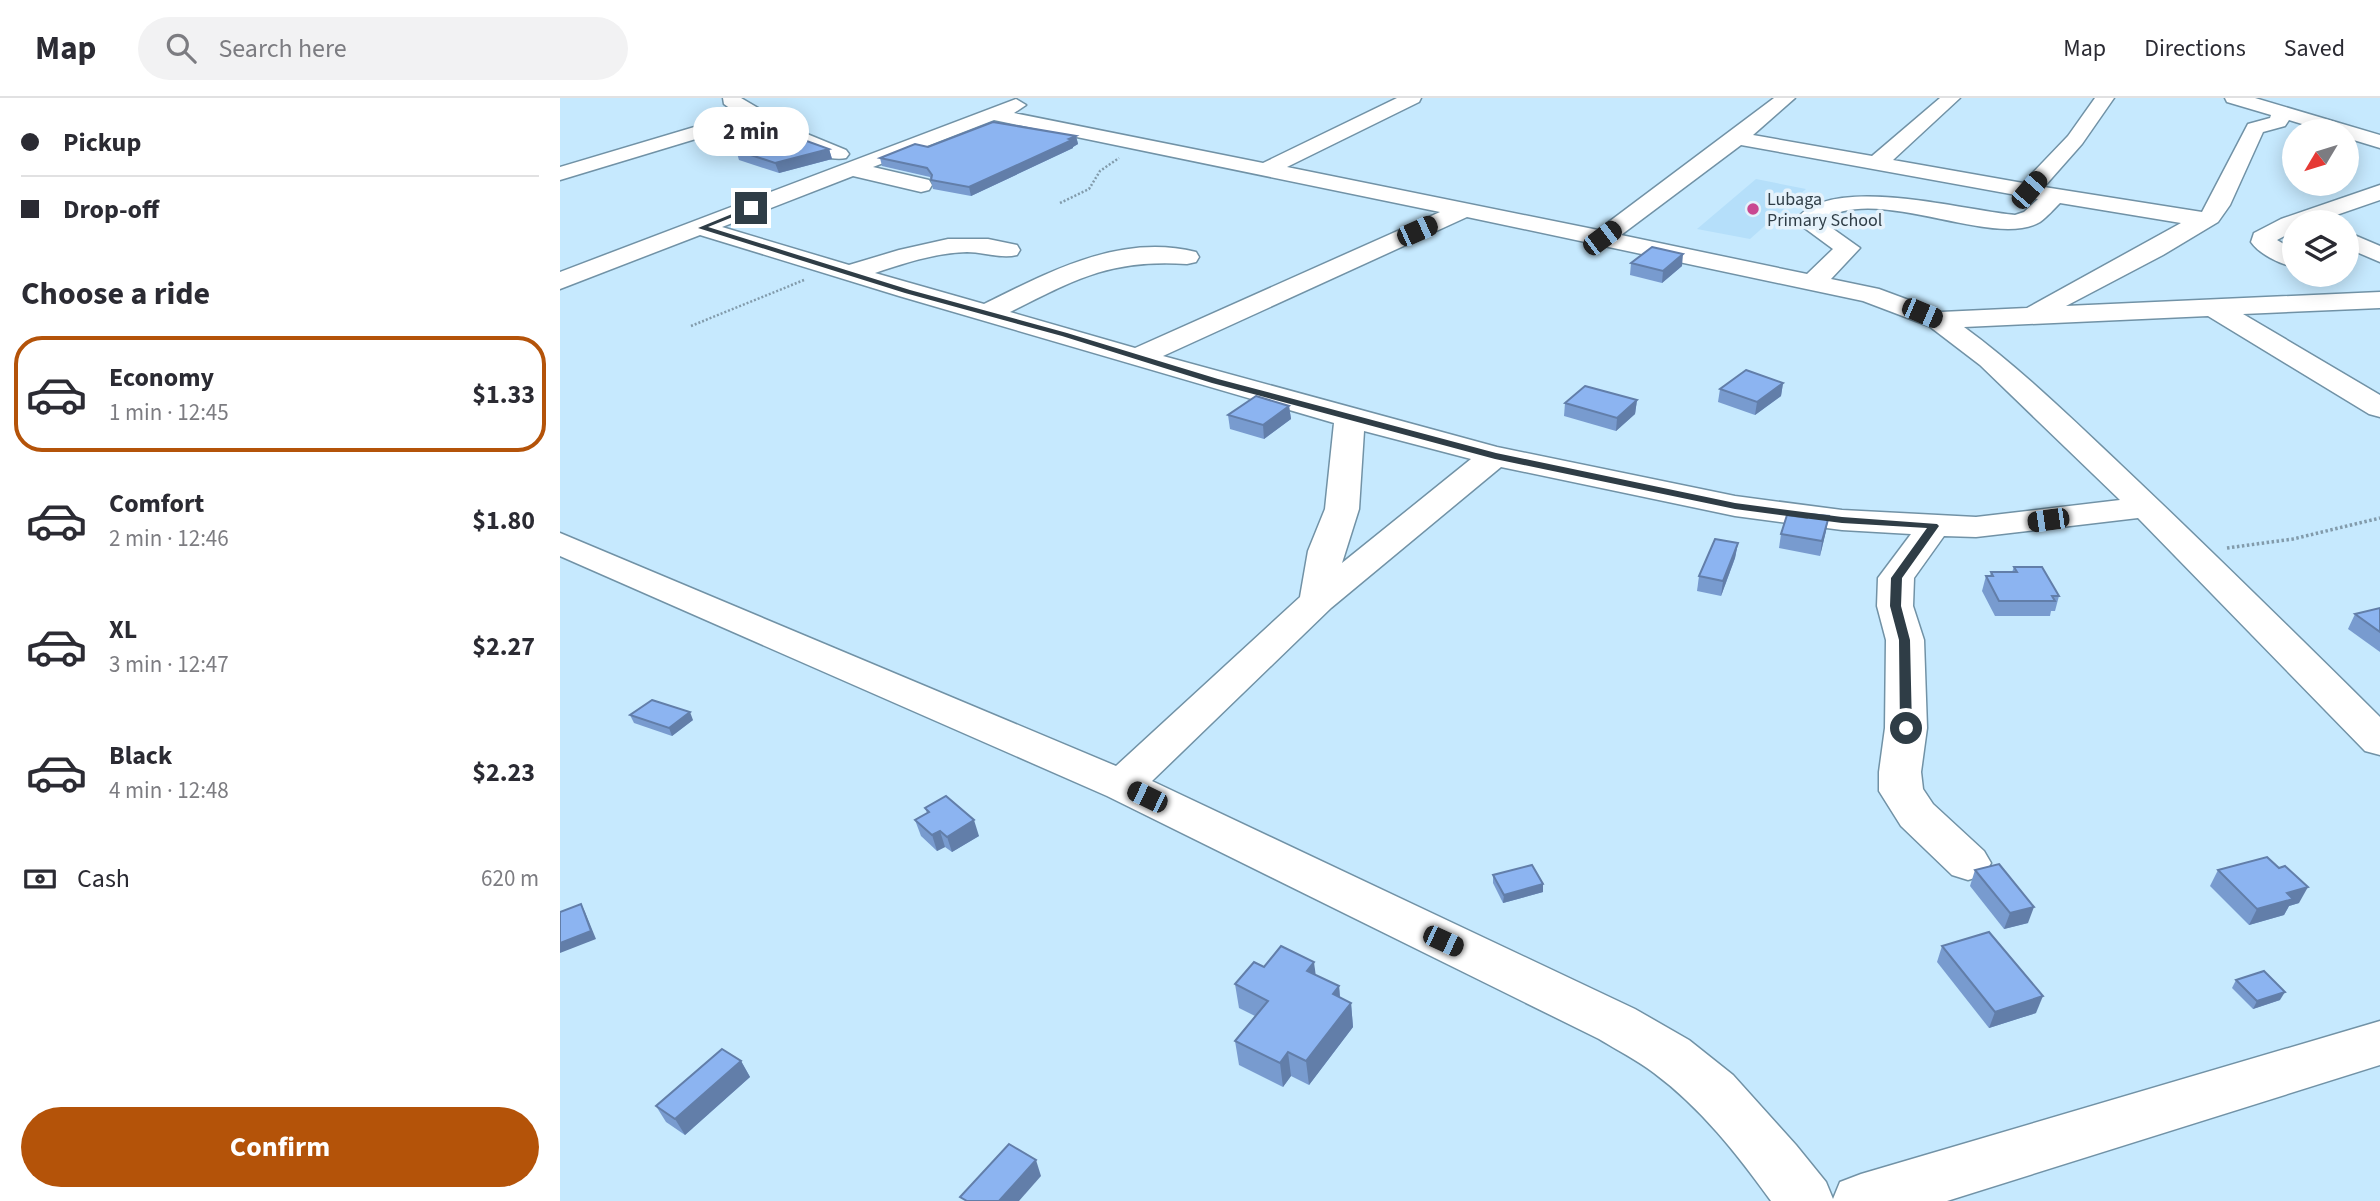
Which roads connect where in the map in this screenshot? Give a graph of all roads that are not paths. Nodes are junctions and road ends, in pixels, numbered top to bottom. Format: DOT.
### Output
graph roads {
  1 [pos="727,98"];
  2 [pos="1034,98"];
  3 [pos="1412,98"];
  4 [pos="1786,98"];
  5 [pos="1951,98"];
  6 [pos="2105,98"];
  7 [pos="2234,98"];
  8 [pos="2283,112"];
  9 [pos="992,114"];
  10 [pos="751,116"];
  11 [pos="2306,119"];
  12 [pos="2359,135"];
  13 [pos="1737,138"];
  14 [pos="2380,142"];
  15 [pos="642,149"];
  16 [pos="560,156"];
  17 [pos="1878,162"];
  18 [pos="860,166"];
  19 [pos="2048,167"];
  20 [pos="1267,169"];
  21 [pos="2074,172"];
  22 [pos="560,174"];
  23 [pos="921,185"];
  24 [pos="2029,190"];
  25 [pos="2380,192"];
  26 [pos="2056,195"];
  27 [pos="2333,210"];
  28 [pos="1462,211"];
  29 [pos="2205,218"];
  30 [pos="701,228"];
  31 [pos="2282,228"];
  32 [pos="1602,238"];
  33 [pos="2359,245"];
  34 [pos="1007,250"];
  35 [pos="2282,252"];
  36 [pos="2380,255"];
  37 [pos="1187,257"];
  38 [pos="842,270"];
  39 [pos="560,281"];
  40 [pos="1812,283"];
  41 [pos="2347,287"];
  42 [pos="2374,300"];
  43 [pos="2214,308"];
  44 [pos="987,313"];
  45 [pos="2030,315"];
  46 [pos="1938,320"];
  47 [pos="1138,357"];
  48 [pos="2380,408"];
  49 [pos="1350,418"];
  50 [pos="1495,456"];
  51 [pos="2144,506"];
  52 [pos="1934,526"];
  53 [pos="560,543"];
  54 [pos="1318,600"];
  55 [pos="2380,741"];
  56 [pos="1122,785"];
  57 [pos="1968,863"];
  58 [pos="2379,1044"];
  59 [pos="1805,1201"];
  60 [pos="1861,1201"];
  1 -- 10 [label="street"];
  2 -- 9 [label="street"];
  3 -- 20 [label="street"];
  4 -- 13 [label="street"];
  5 -- 17 [label="street"];
  6 -- 19 [label="street"];
  7 -- 8 [label="street"];
  8 -- 11 [label="street"];
  8 -- 29 [label="street"];
  9 -- 18 [label="street"];
  9 -- 20 [label="street"];
  10 -- 15 [label="street"];
  10 -- 18 [label="street"];
  12 -- 14 [label="street"];
  13 -- 17 [label="street"];
  13 -- 32 [label="street"];
  15 -- 16 [label="street"];
  15 -- 22 [label="street"];
  17 -- 24 [label="street"];
  18 -- 23 [label="street"];
  18 -- 30 [label="street"];
  19 -- 21 [label="street"];
  19 -- 24 [label="street"];
  20 -- 28 [label="street"];
  24 -- 26 [label="street"];
  25 -- 27 [label="street"];
  26 -- 29 [label="street"];
  26 -- 40 [label="street"];
  28 -- 32 [label="street"];
  28 -- 47 [label="street"];
  29 -- 45 [label="street"];
  30 -- 38 [label="street"];
  30 -- 39 [label="street"];
  31 -- 35 [label="street"];
  32 -- 40 [label="street"];
  33 -- 36 [label="street"];
  34 -- 38 [label="street"];
  37 -- 44 [label="street"];
  38 -- 44 [label="street"];
  40 -- 46 [label="street"];
  41 -- 42 [label="street"];
  42 -- 43 [label="street"];
  43 -- 45 [label="street"];
  43 -- 48 [label="street"];
  44 -- 47 [label="street"];
  45 -- 46 [label="street"];
  46 -- 51 [label="street"];
  47 -- 49 [label="street"];
  49 -- 50 [label="street"];
  49 -- 54 [label="street"];
  50 -- 52 [label="street"];
  50 -- 54 [label="street"];
  51 -- 52 [label="street"];
  51 -- 55 [label="street"];
  52 -- 57 [label="street"];
  53 -- 56 [label="street"];
  54 -- 56 [label="street"];
  56 -- 59 [label="street"];
  58 -- 60 [label="street"];
}
